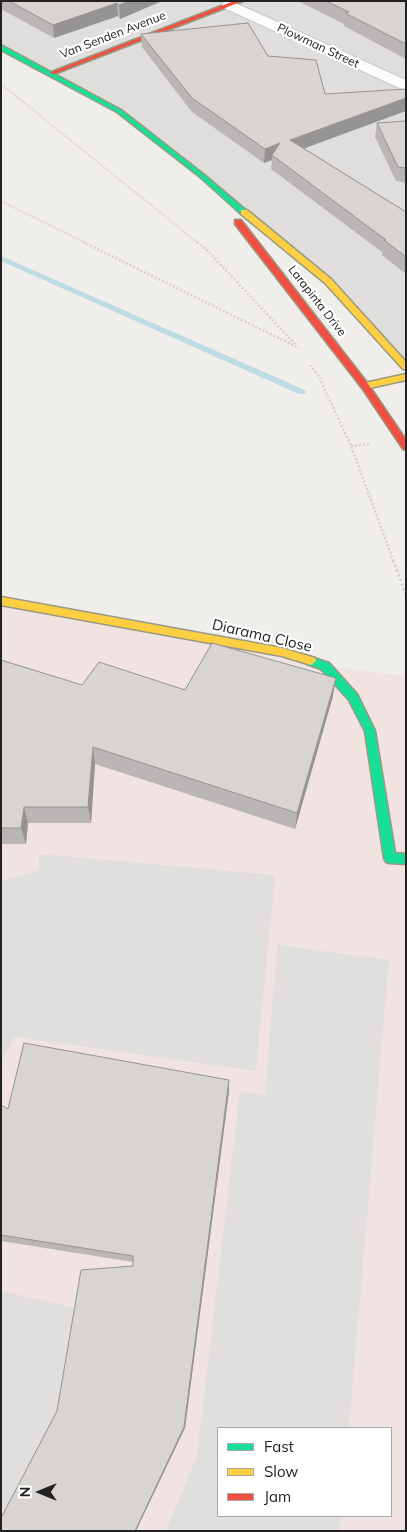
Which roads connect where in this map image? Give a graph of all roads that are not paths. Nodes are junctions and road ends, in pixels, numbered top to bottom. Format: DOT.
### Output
graph roads {
  1 [pos="234,3"];
  2 [pos="1,47"];
  3 [pos="52,72"];
  4 [pos="405,85"];
  5 [pos="201,175"];
  6 [pos="406,367"];
  7 [pos="406,377"];
  8 [pos="365,386"];
  9 [pos="406,447"];
  10 [pos="1,601"];
  11 [pos="406,859"];
  1 -- 3 [label="main road, Van Senden Avenue"];
  1 -- 4 [label="street, Plowman Street"];
  2 -- 3 [label="main road, Larapinta Drive"];
  3 -- 5 [label="main road, Larapinta Drive"];
  5 -- 6 [label="main road, Larapinta Drive"];
  5 -- 8 [label="main road, Larapinta Drive"];
  7 -- 8 [label="main road"];
  8 -- 9 [label="main road, Larapinta Drive"];
  10 -- 11 [label="main road, Diarama Close"];
}
